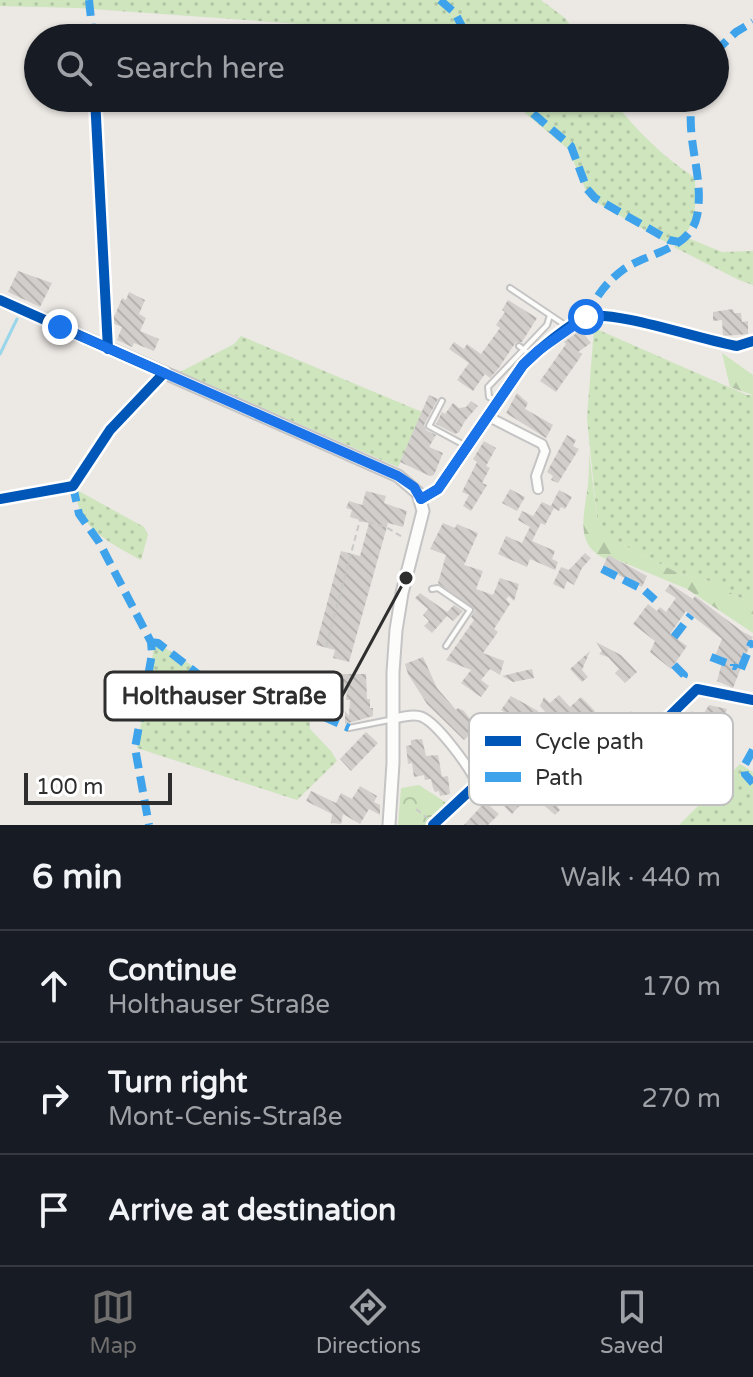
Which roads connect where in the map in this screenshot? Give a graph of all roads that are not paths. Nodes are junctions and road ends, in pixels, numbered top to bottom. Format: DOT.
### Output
graph roads {
  1 [pos="105,269"];
  2 [pos="510,288"];
  3 [pos="0,300"];
  4 [pos="550,315"];
  5 [pos="570,328"];
  6 [pos="753,341"];
  7 [pos="521,348"];
  8 [pos="108,349"];
  9 [pos="532,356"];
  10 [pos="442,401"];
  11 [pos="496,402"];
  12 [pos="487,416"];
  13 [pos="466,446"];
  14 [pos="538,489"];
  15 [pos="421,499"];
  16 [pos="432,589"];
  17 [pos="446,646"];
  18 [pos="697,689"];
  19 [pos="753,700"];
  20 [pos="673,713"];
  21 [pos="393,719"];
  22 [pos="349,728"];
  23 [pos="469,769"];
  24 [pos="469,791"];
  25 [pos="434,824"];
  26 [pos="389,825"];
  1 -- 8 [label="lane"];
  2 -- 4 [label="lane"];
  3 -- 8 [label="main road"];
  4 -- 5 [label="lane"];
  4 -- 7 [label="lane"];
  5 -- 6 [label="street"];
  5 -- 9 [label="street"];
  7 -- 9 [label="lane"];
  7 -- 11 [label="lane"];
  8 -- 15 [label="main road"];
  9 -- 11 [label="street"];
  10 -- 13 [label="lane"];
  11 -- 12 [label="street"];
  12 -- 13 [label="street"];
  12 -- 14 [label="street"];
  13 -- 15 [label="street"];
  15 -- 21 [label="main road"];
  16 -- 17 [label="lane"];
  18 -- 19 [label="lane"];
  18 -- 20 [label="street"];
  21 -- 22 [label="lane"];
  21 -- 23 [label="street"];
  21 -- 26 [label="main road"];
  24 -- 25 [label="street"];
}
